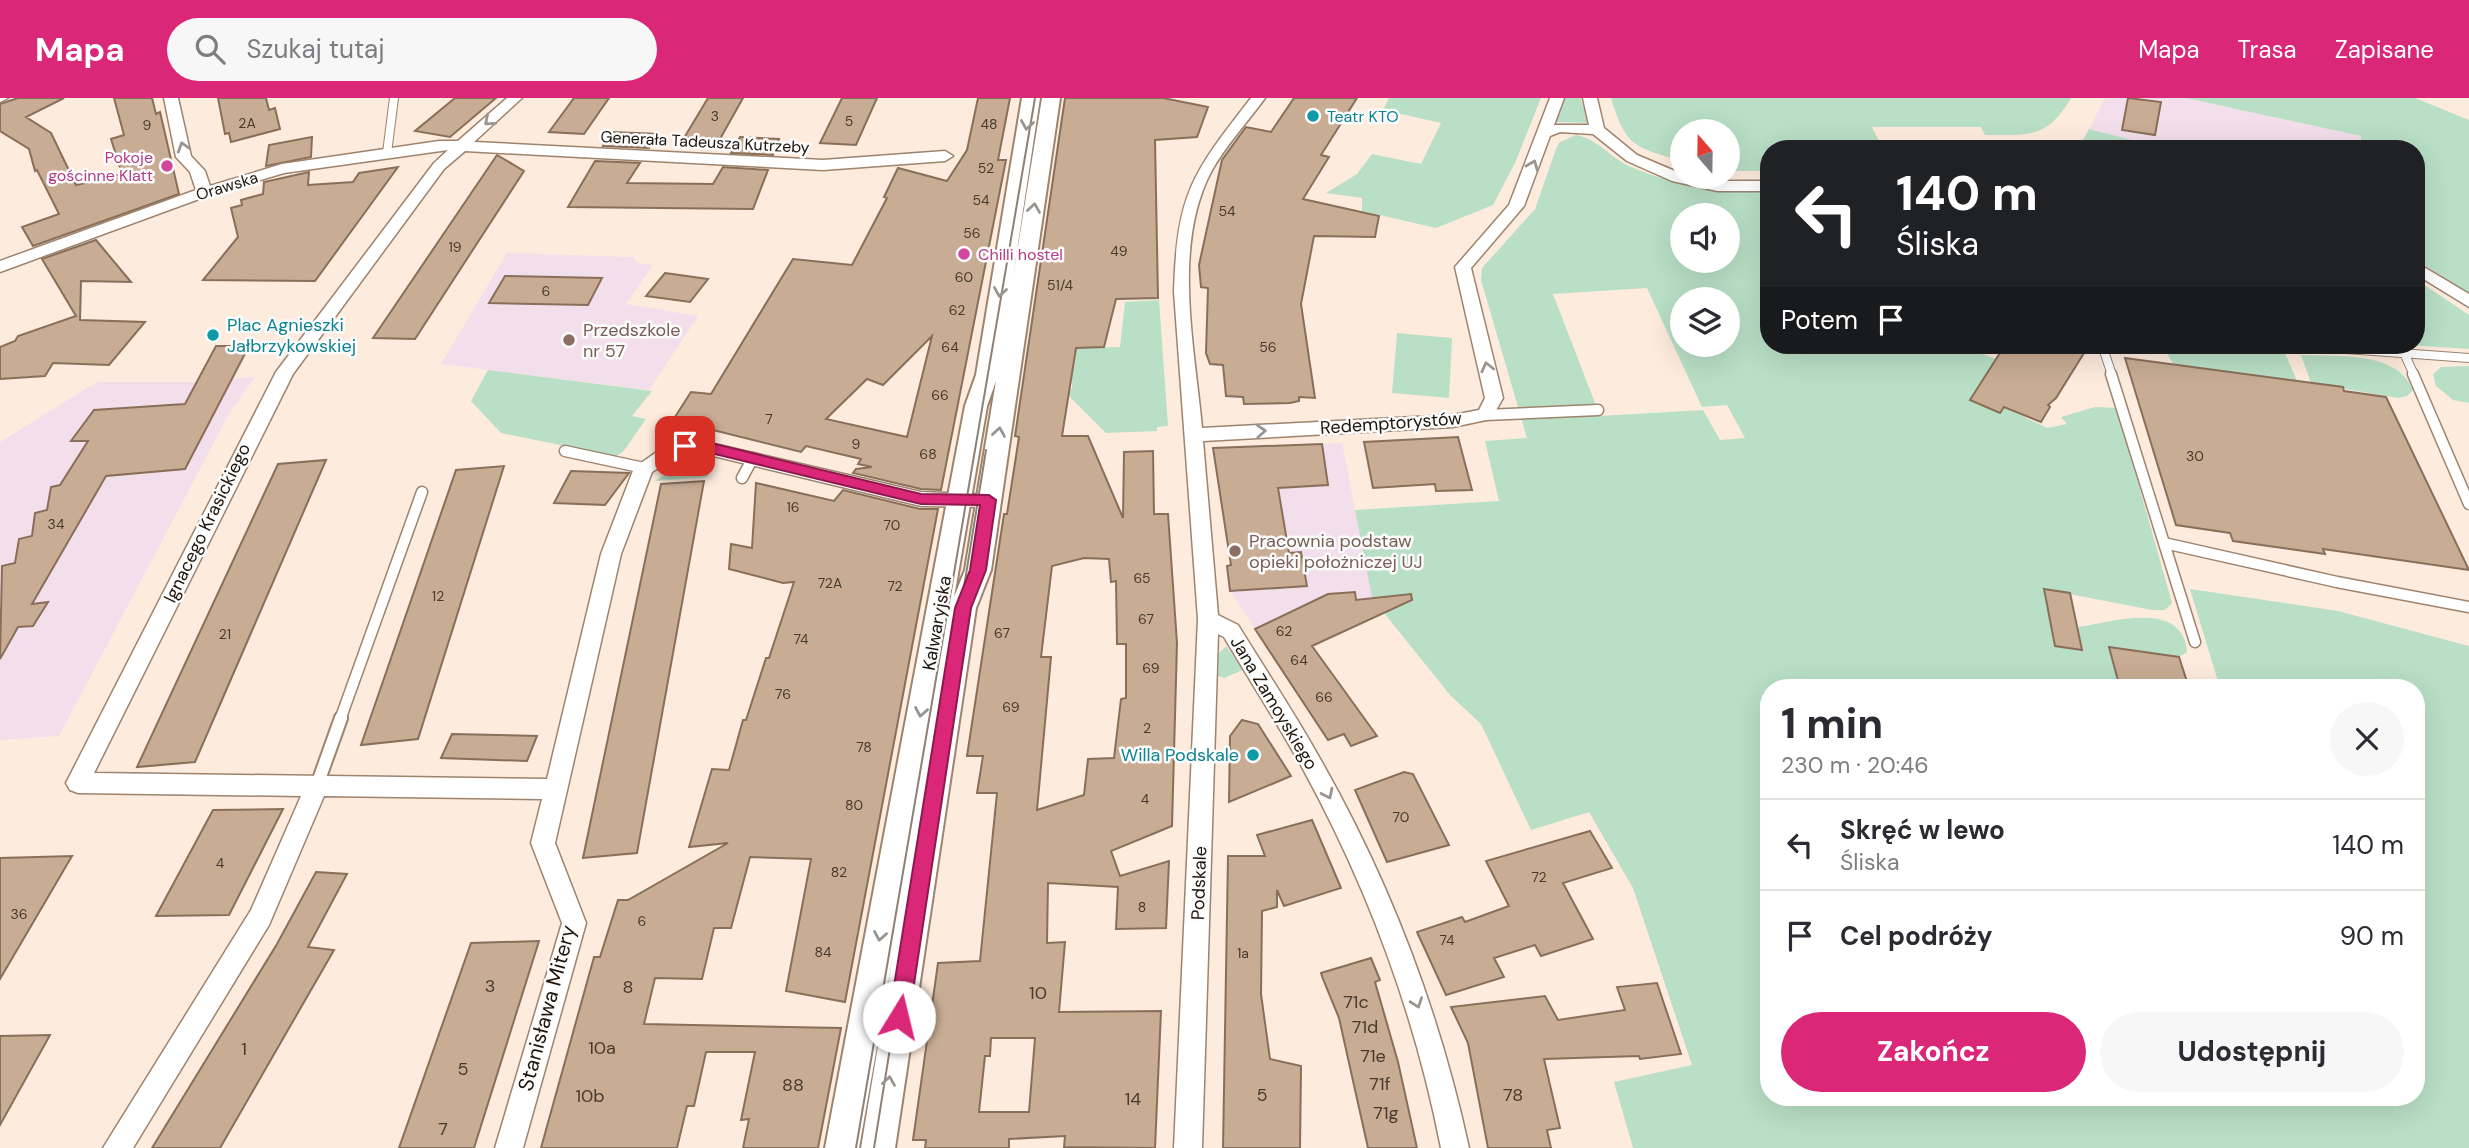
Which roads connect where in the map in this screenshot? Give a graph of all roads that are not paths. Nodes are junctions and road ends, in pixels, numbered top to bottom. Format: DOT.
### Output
graph roads {
  1 [pos="171,98"];
  2 [pos="394,98"];
  3 [pos="515,98"];
  4 [pos="1031,98"];
  5 [pos="1051,98"];
  6 [pos="1258,98"];
  7 [pos="1557,98"];
  8 [pos="1590,98"];
  9 [pos="1598,130"];
  10 [pos="1545,133"];
  11 [pos="463,144"];
  12 [pos="387,153"];
  13 [pos="945,156"];
  14 [pos="1760,186"];
  15 [pos="205,192"];
  16 [pos="0,267"];
  17 [pos="2425,273"];
  18 [pos="2469,302"];
  19 [pos="2105,354"];
  20 [pos="2394,354"];
  21 [pos="2405,355"];
  22 [pos="2469,358"];
  23 [pos="1598,410"];
  24 [pos="1485,415"];
  25 [pos="1193,435"];
  26 [pos="565,451"];
  27 [pos="753,458"];
  28 [pos="644,468"];
  29 [pos="743,478"];
  30 [pos="422,492"];
  31 [pos="974,500"];
  32 [pos="2469,505"];
  33 [pos="2164,543"];
  34 [pos="2469,607"];
  35 [pos="1208,619"];
  36 [pos="2194,642"];
  37 [pos="316,788"];
  38 [pos="554,789"];
  39 [pos="117,1148"];
  40 [pos="509,1148"];
  41 [pos="842,1148"];
  42 [pos="878,1148"];
  43 [pos="1188,1148"];
  44 [pos="1455,1148"];
  15 -- 1 [label="street, one-way"];
  2 -- 12 [label="lane"];
  3 -- 11 [label="street, Ignacego Krasickiego, one-way"];
  4 -- 31 [label="street, Kalwaryjska, one-way"];
  31 -- 5 [label="street, Kalwaryjska, one-way"];
  6 -- 25 [label="street"];
  7 -- 10 [label="street, Redemptorystów"];
  8 -- 9 [label="street"];
  9 -- 10 [label="street"];
  9 -- 14 [label="street"];
  24 -- 10 [label="street, Redemptorystów, one-way"];
  11 -- 12 [label="street, Orawska"];
  11 -- 13 [label="street, Generała Tadeusza Kutrzeby"];
  11 -- 37 [label="street, Ignacego Krasickiego"];
  12 -- 15 [label="street, Orawska"];
  15 -- 16 [label="street, Orawska"];
  17 -- 18 [label="street"];
  19 -- 33 [label="lane"];
  20 -- 21 [label="lane"];
  21 -- 22 [label="lane"];
  21 -- 32 [label="lane"];
  23 -- 24 [label="lane"];
  25 -- 24 [label="street, Redemptorystów, one-way"];
  25 -- 35 [label="street"];
  26 -- 28 [label="lane"];
  27 -- 28 [label="street"];
  27 -- 29 [label="lane"];
  27 -- 31 [label="street"];
  28 -- 38 [label="street, Stanisława Mitery"];
  30 -- 37 [label="lane"];
  31 -- 41 [label="street, Kalwaryjska, one-way"];
  42 -- 31 [label="street, Kalwaryjska, one-way"];
  33 -- 34 [label="lane"];
  33 -- 36 [label="lane"];
  35 -- 43 [label="street, Podskale"];
  35 -- 44 [label="street, Jana Zamoyskiego, one-way"];
  37 -- 38 [label="street"];
  37 -- 39 [label="street"];
  38 -- 40 [label="street, Stanisława Mitery"];
}
